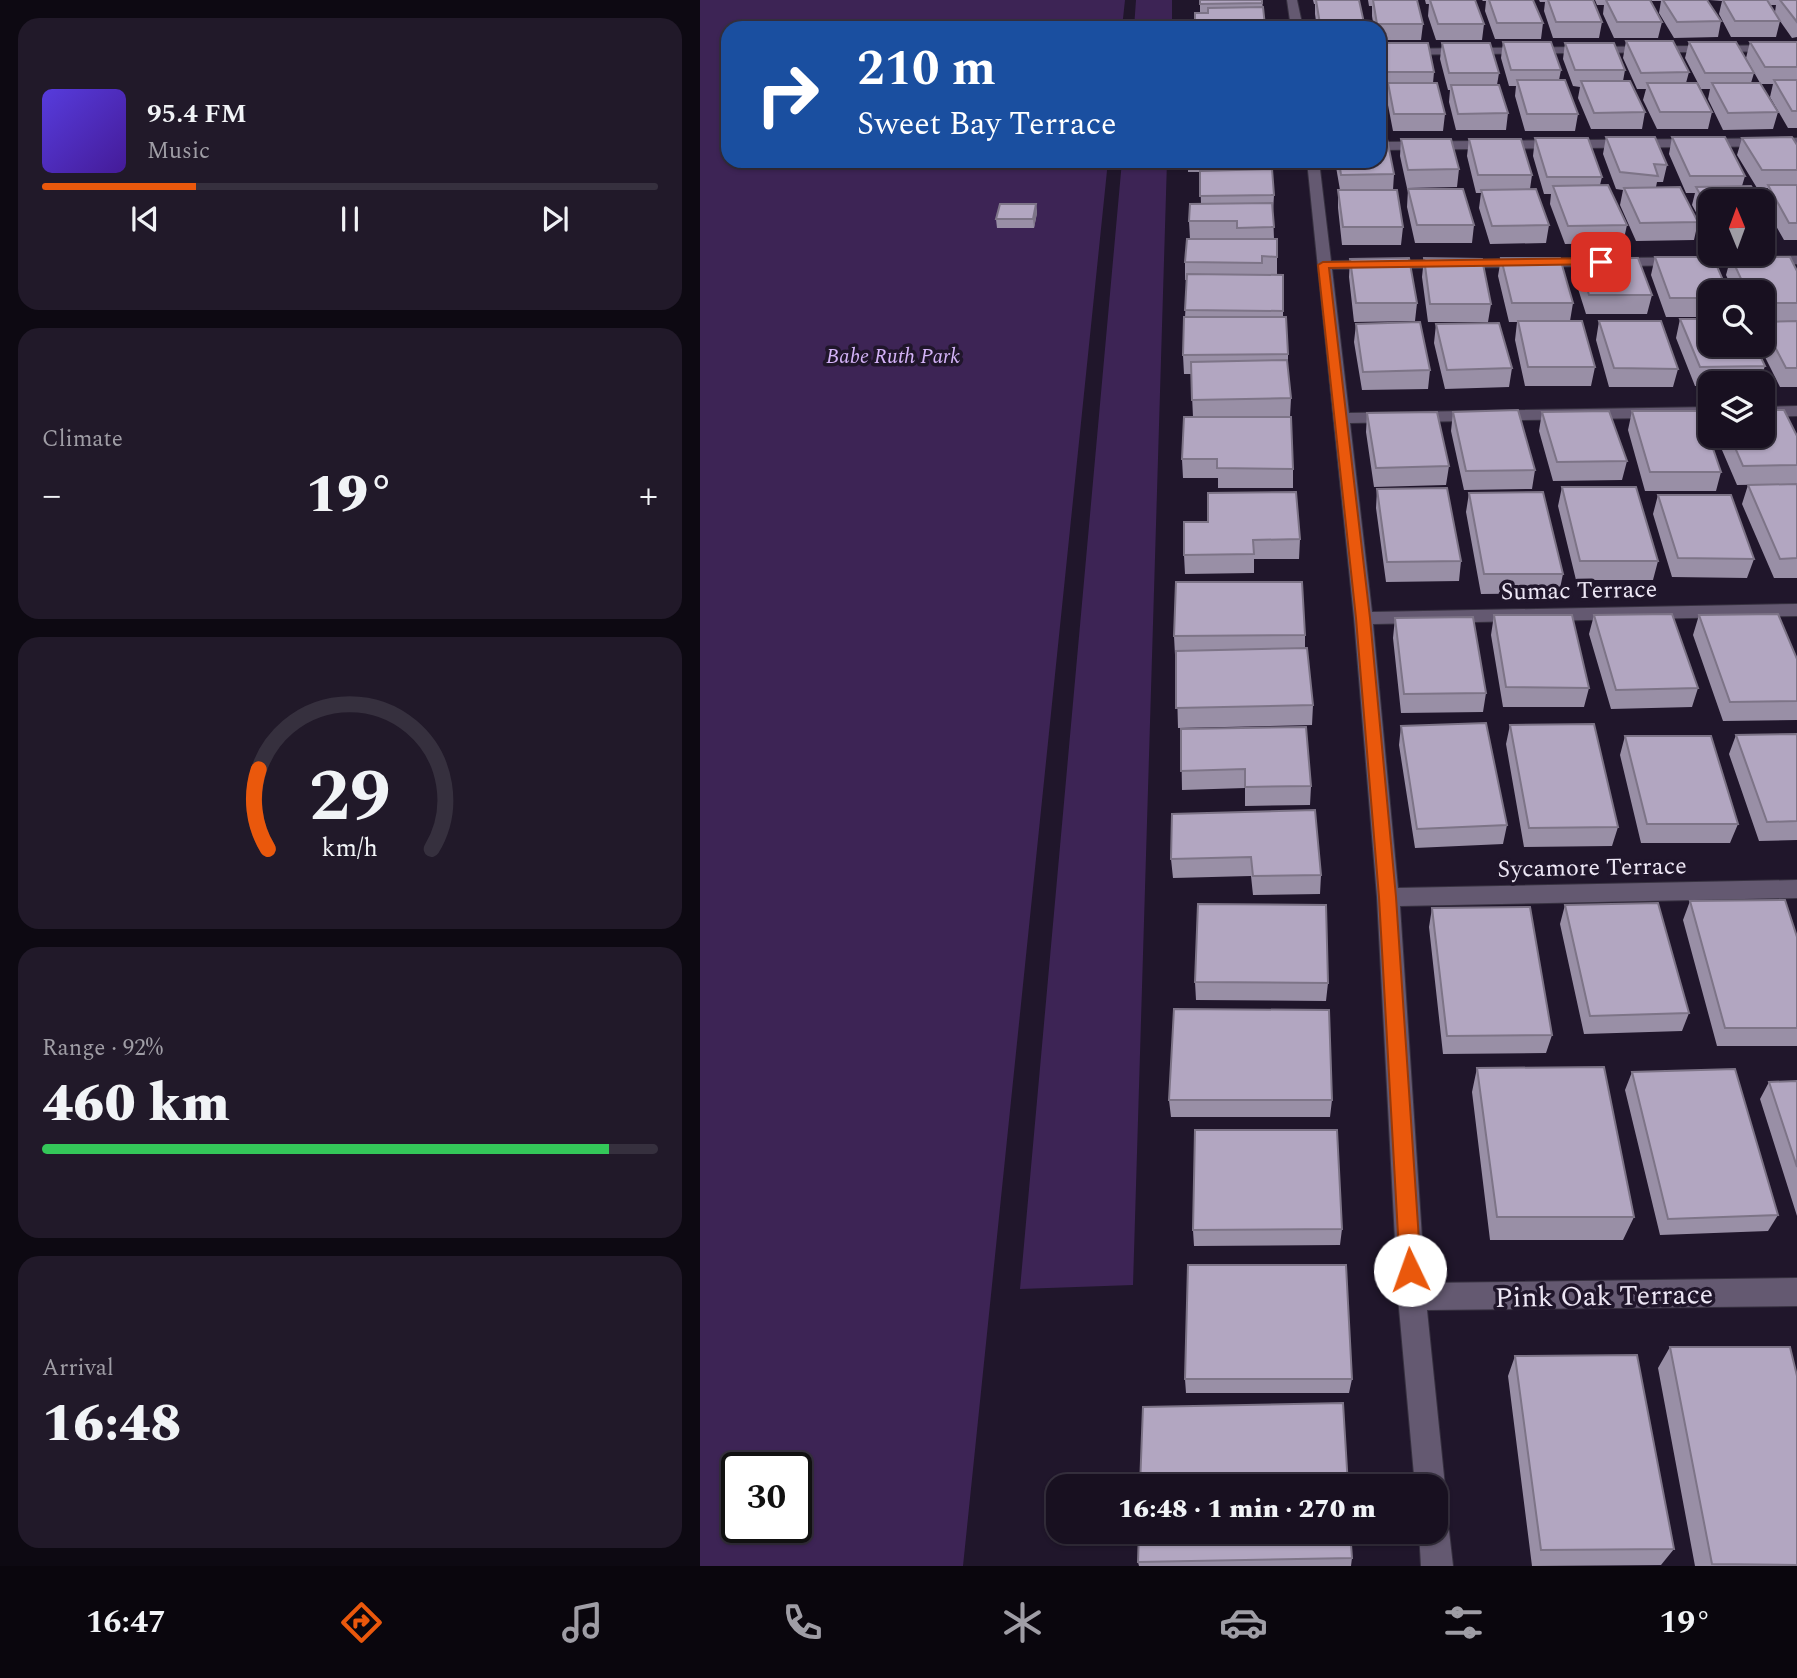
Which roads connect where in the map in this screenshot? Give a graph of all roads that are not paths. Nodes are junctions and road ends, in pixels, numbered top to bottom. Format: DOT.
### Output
graph roads {
  1 [pos="1292,0"];
  2 [pos="1296,21"];
  3 [pos="1797,48"];
  4 [pos="1386,52"];
  5 [pos="1797,142"];
  6 [pos="1386,146"];
  7 [pos="1314,168"];
  8 [pos="1797,260"];
  9 [pos="1323,265"];
  10 [pos="1797,411"];
  11 [pos="1698,412"];
  12 [pos="1775,412"];
  13 [pos="1340,418"];
  14 [pos="1797,610"];
  15 [pos="1363,618"];
  16 [pos="1797,889"];
  17 [pos="1388,897"];
  18 [pos="1797,1292"];
  19 [pos="1412,1297"];
  20 [pos="1429,1474"];
  21 [pos="1435,1544"];
  22 [pos="1437,1566"];
  1 -- 2 [label="street"];
  3 -- 4 [label="street"];
  5 -- 6 [label="street"];
  7 -- 9 [label="street"];
  8 -- 9 [label="street"];
  9 -- 13 [label="street"];
  10 -- 12 [label="street"];
  11 -- 13 [label="street"];
  13 -- 15 [label="street"];
  14 -- 15 [label="street, Sumac Terrace"];
  15 -- 17 [label="street"];
  16 -- 17 [label="street, Sycamore Terrace"];
  17 -- 19 [label="street"];
  18 -- 19 [label="street, Pink Oak Terrace"];
  19 -- 20 [label="street"];
  21 -- 22 [label="street"];
}
